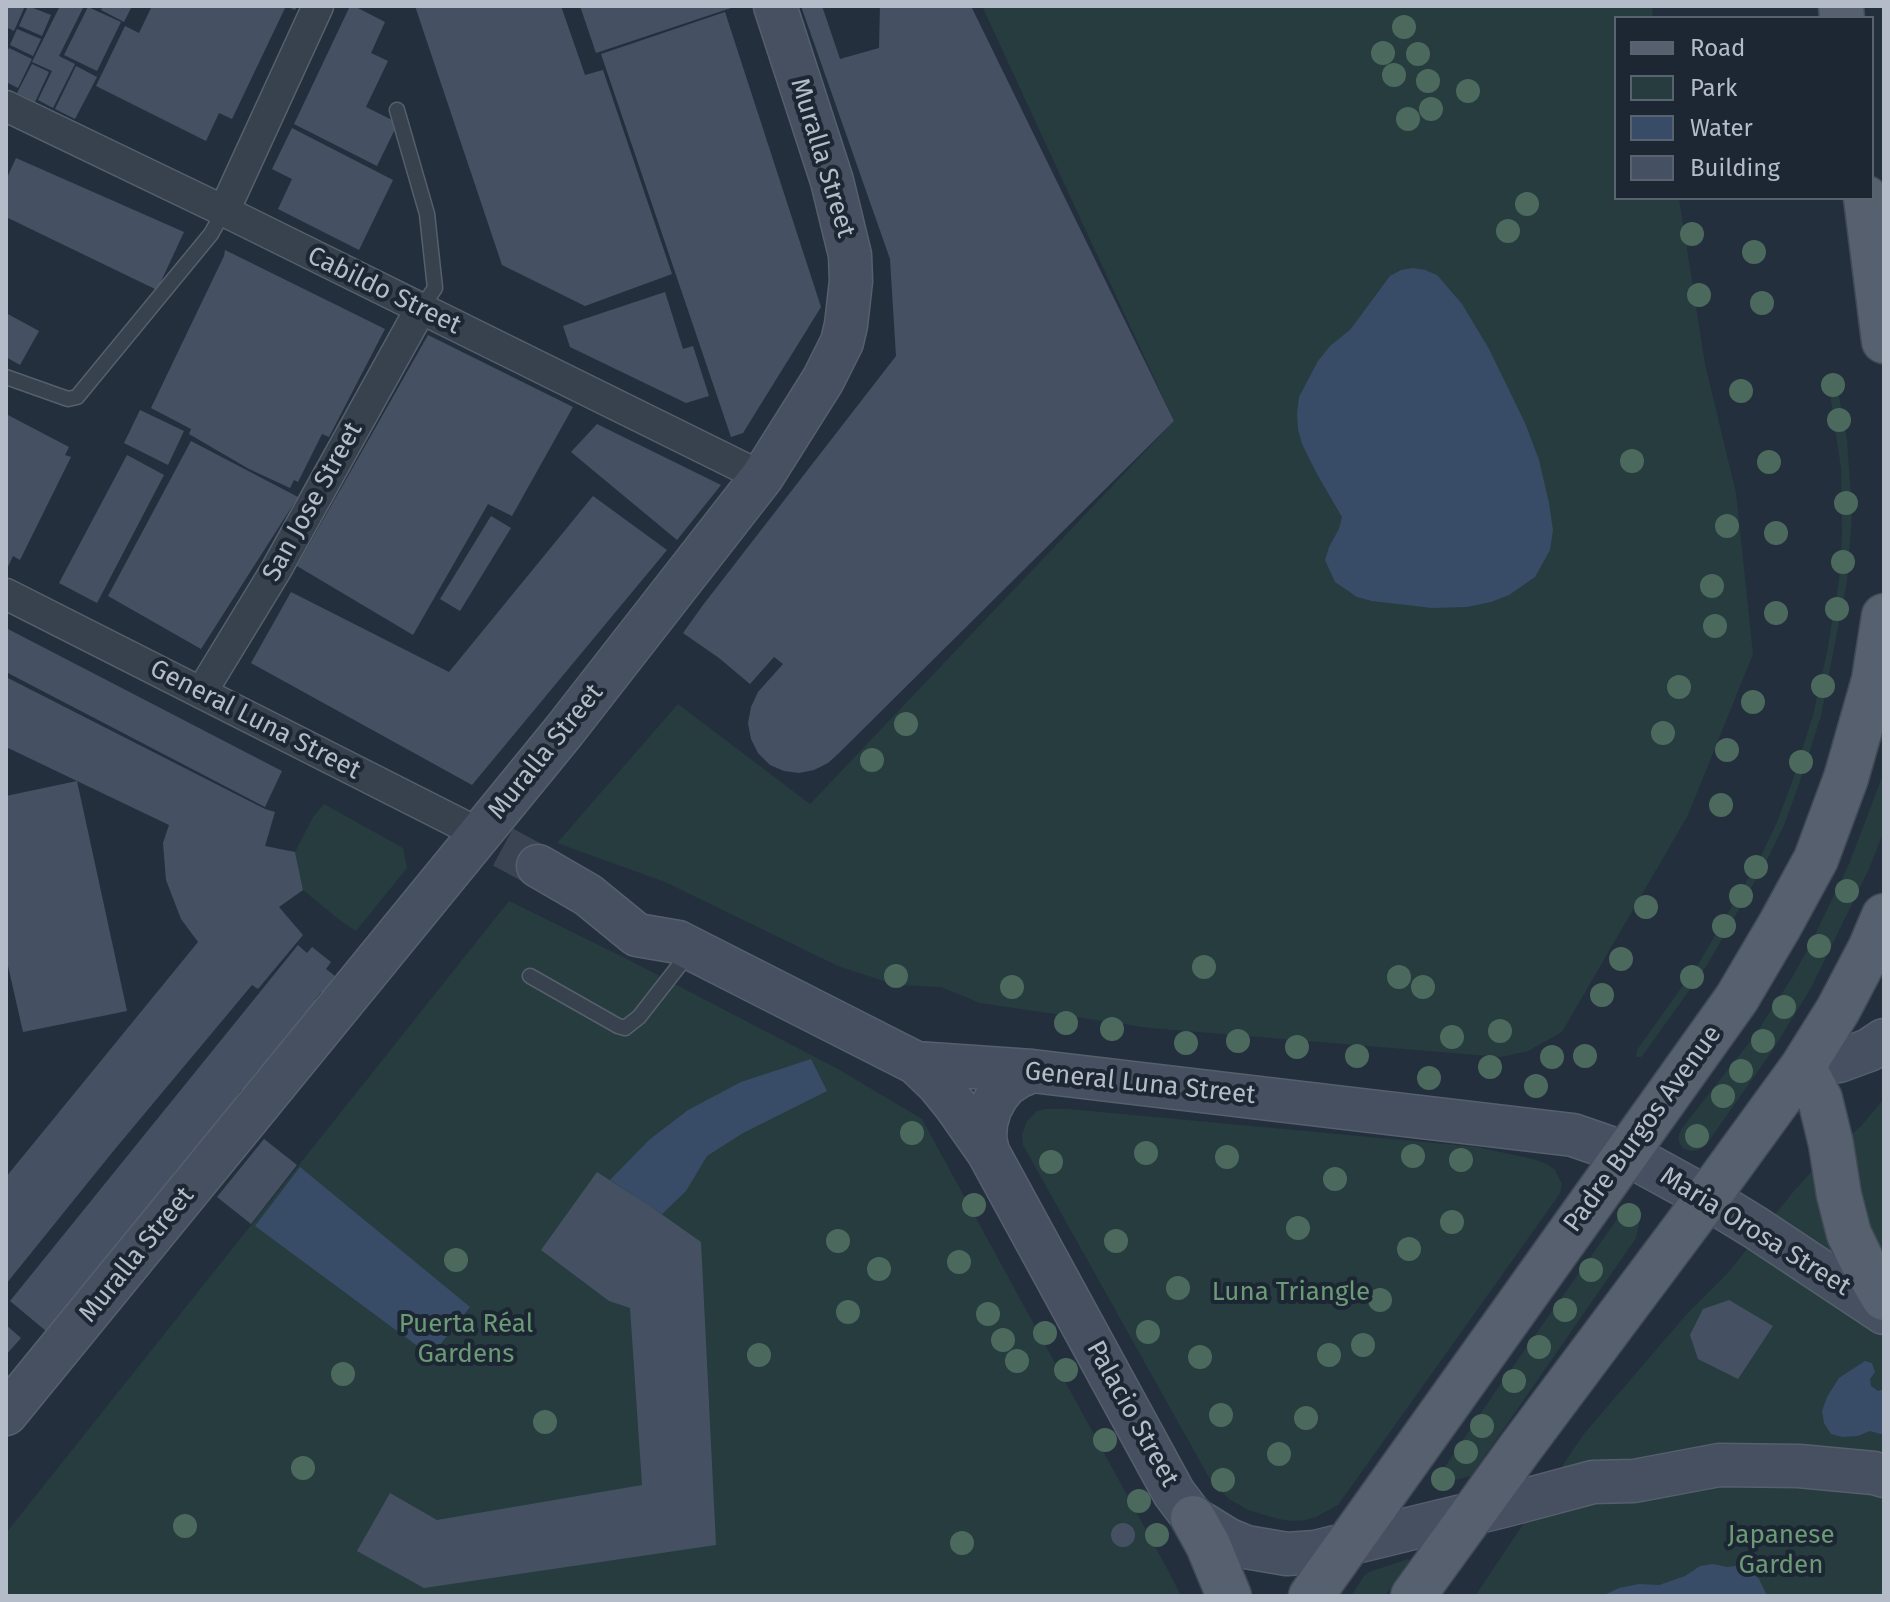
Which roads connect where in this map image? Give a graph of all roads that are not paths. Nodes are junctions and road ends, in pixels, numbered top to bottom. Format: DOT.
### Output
graph roads {
  1 [pos="318,6"];
  2 [pos="775,6"];
  3 [pos="6,106"];
  4 [pos="397,110"];
  5 [pos="1866,200"];
  6 [pos="224,211"];
  7 [pos="420,310"];
  8 [pos="1884,341"];
  9 [pos="6,377"];
  10 [pos="762,477"];
  11 [pos="6,594"];
  12 [pos="1884,624"];
  13 [pos="201,693"];
  14 [pos="507,849"];
  15 [pos="1884,916"];
  16 [pos="685,946"];
  17 [pos="530,976"];
  18 [pos="1884,1040"];
  19 [pos="916,1063"];
  20 [pos="1803,1066"];
  21 [pos="1032,1071"];
  22 [pos="988,1152"];
  23 [pos="1625,1153"];
  24 [pos="1707,1198"];
  25 [pos="1884,1298"];
  26 [pos="1884,1313"];
  27 [pos="6,1414"];
  28 [pos="1884,1476"];
  29 [pos="1473,1512"];
  30 [pos="1193,1518"];
  31 [pos="1347,1544"];
  32 [pos="1229,1596"];
  33 [pos="1311,1596"];
  34 [pos="1413,1596"];
  1 -- 6 [label="street"];
  2 -- 10 [label="street, Muralla Street"];
  3 -- 6 [label="street, Cabildo Street"];
  4 -- 7 [label="lane"];
  5 -- 8 [label="main road"];
  6 -- 7 [label="street, Cabildo Street"];
  6 -- 9 [label="lane"];
  7 -- 10 [label="street, Cabildo Street"];
  7 -- 13 [label="street, San Jose Street"];
  10 -- 14 [label="street, Muralla Street"];
  11 -- 13 [label="street, General Luna Street"];
  12 -- 23 [label="main road, Padre Burgos Avenue"];
  13 -- 14 [label="street, General Luna Street"];
  14 -- 16 [label="street, General Luna Street"];
  14 -- 27 [label="street, Muralla Street"];
  15 -- 20 [label="main road"];
  16 -- 17 [label="lane"];
  16 -- 19 [label="street, General Luna Street"];
  18 -- 20 [label="street"];
  19 -- 21 [label="street, General Luna Street"];
  19 -- 22 [label="street, Palacio Street"];
  20 -- 24 [label="main road"];
  20 -- 25 [label="main road"];
  21 -- 22 [label="street"];
  21 -- 23 [label="street, General Luna Street"];
  22 -- 30 [label="street, Palacio Street"];
  23 -- 24 [label="street, Maria Orosa Street"];
  23 -- 31 [label="main road, Padre Burgos Avenue"];
  24 -- 26 [label="street, Maria Orosa Street"];
  24 -- 29 [label="main road"];
  28 -- 29 [label="street"];
  29 -- 31 [label="street, Palacio Street"];
  29 -- 34 [label="main road"];
  30 -- 31 [label="street, Palacio Street"];
  30 -- 32 [label="main road"];
  31 -- 33 [label="main road, Padre Burgos Avenue"];
}
